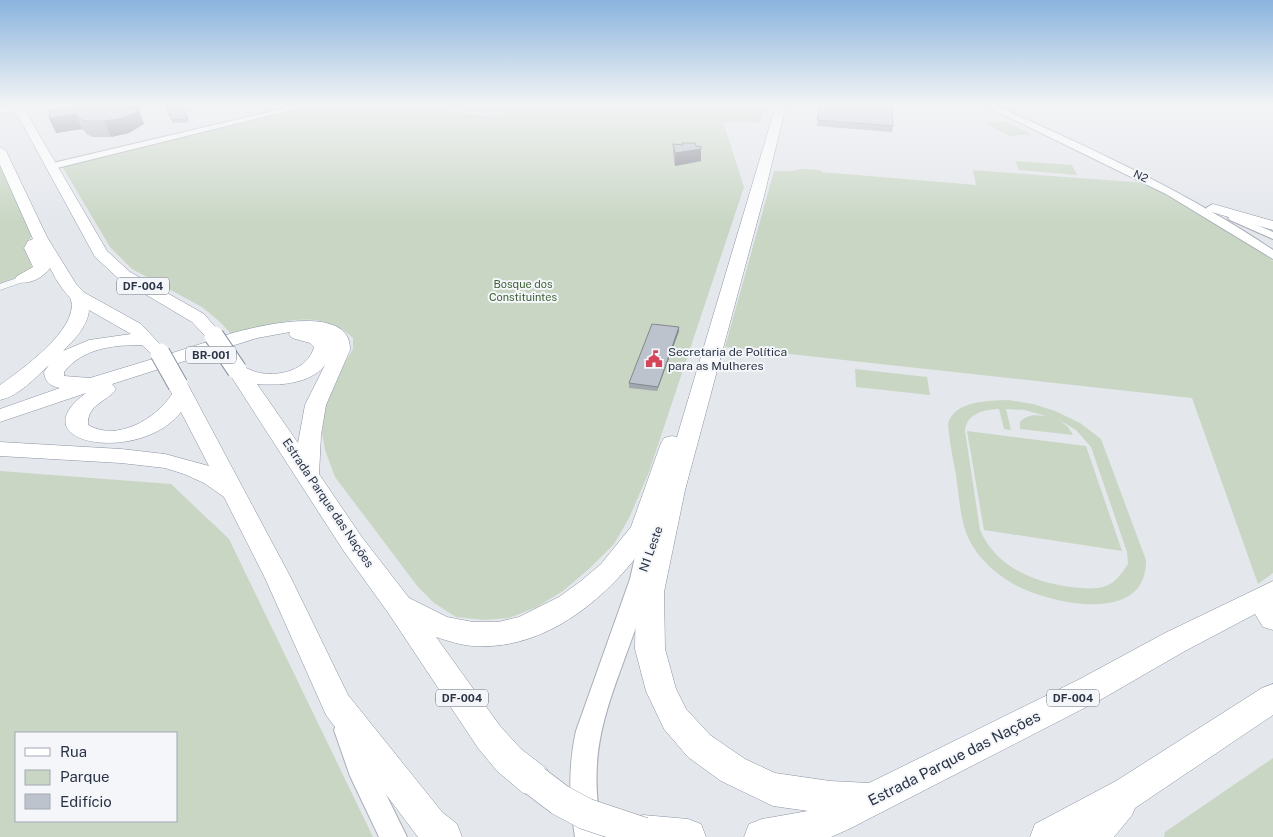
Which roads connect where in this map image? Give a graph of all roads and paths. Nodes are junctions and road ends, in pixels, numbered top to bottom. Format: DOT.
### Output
graph roads {
  1 [pos="41,144"];
  2 [pos="144,144"];
  3 [pos="762,144"];
  4 [pos="771,144"];
  5 [pos="1072,144"];
  6 [pos="0,151"];
  7 [pos="53,166"];
  8 [pos="1158,184"];
  9 [pos="1213,208"];
  10 [pos="1273,226"];
  11 [pos="1273,236"];
  12 [pos="39,237"];
  13 [pos="1273,255"];
  14 [pos="22,278"];
  15 [pos="0,286"];
  16 [pos="74,292"];
  17 [pos="154,346"];
  18 [pos="238,371"];
  19 [pos="101,386"];
  20 [pos="180,390"];
  21 [pos="0,394"];
  22 [pos="0,416"];
  23 [pos="0,426"];
  24 [pos="0,449"];
  25 [pos="307,474"];
  26 [pos="666,488"];
  27 [pos="236,494"];
  28 [pos="1273,592"];
  29 [pos="1273,597"];
  30 [pos="399,606"];
  31 [pos="1273,618"];
  32 [pos="1273,698"];
  33 [pos="336,705"];
  34 [pos="1128,793"];
  35 [pos="870,800"];
  36 [pos="393,837"];
  37 [pos="444,837"];
  38 [pos="589,837"];
  39 [pos="688,837"];
  40 [pos="762,837"];
  41 [pos="1048,837"];
  42 [pos="1091,837"];
  1 -- 7 [label="highway, Estrada Parque das Nações / DF-004"];
  2 -- 7 [label="main road"];
  3 -- 26 [label="highway, N1 Leste"];
  4 -- 26 [label="highway, N1 Leste"];
  5 -- 8 [label="main road, N2"];
  6 -- 12 [label="highway"];
  7 -- 18 [label="highway, Estrada Parque das Nações / DF-004, bridge"];
  8 -- 9 [label="main road, N2"];
  8 -- 13 [label="main road, N2"];
  9 -- 10 [label="highway"];
  9 -- 11 [label="main road, N2"];
  12 -- 14 [label="highway"];
  12 -- 16 [label="highway"];
  14 -- 15 [label="street"];
  14 -- 16 [label="highway"];
  16 -- 17 [label="highway"];
  16 -- 21 [label="highway"];
  17 -- 19 [label="highway, BR-001"];
  17 -- 20 [label="highway, bridge"];
  18 -- 19 [label="highway, BR-001"];
  18 -- 25 [label="highway, Estrada Parque das Nações / DF-004"];
  19 -- 20 [label="highway, BR-001"];
  19 -- 22 [label="highway, BR-001"];
  19 -- 23 [label="highway, BR-001"];
  19 -- 25 [label="highway, BR-001"];
  20 -- 27 [label="highway"];
  24 -- 27 [label="highway"];
  25 -- 30 [label="highway, Estrada Parque das Nações / DF-004"];
  26 -- 30 [label="highway"];
  26 -- 35 [label="highway"];
  26 -- 38 [label="main road, N1 Leste"];
  27 -- 33 [label="highway"];
  28 -- 35 [label="highway, Estrada Parque das Nações / DF-004"];
  29 -- 31 [label="highway"];
  30 -- 39 [label="highway, Estrada Parque das Nações / DF-004, bridge"];
  32 -- 34 [label="highway"];
  33 -- 36 [label="main road"];
  33 -- 37 [label="highway"];
  34 -- 41 [label="highway"];
  34 -- 42 [label="highway"];
  35 -- 40 [label="highway, Estrada Parque das Nações / DF-004"];
}
